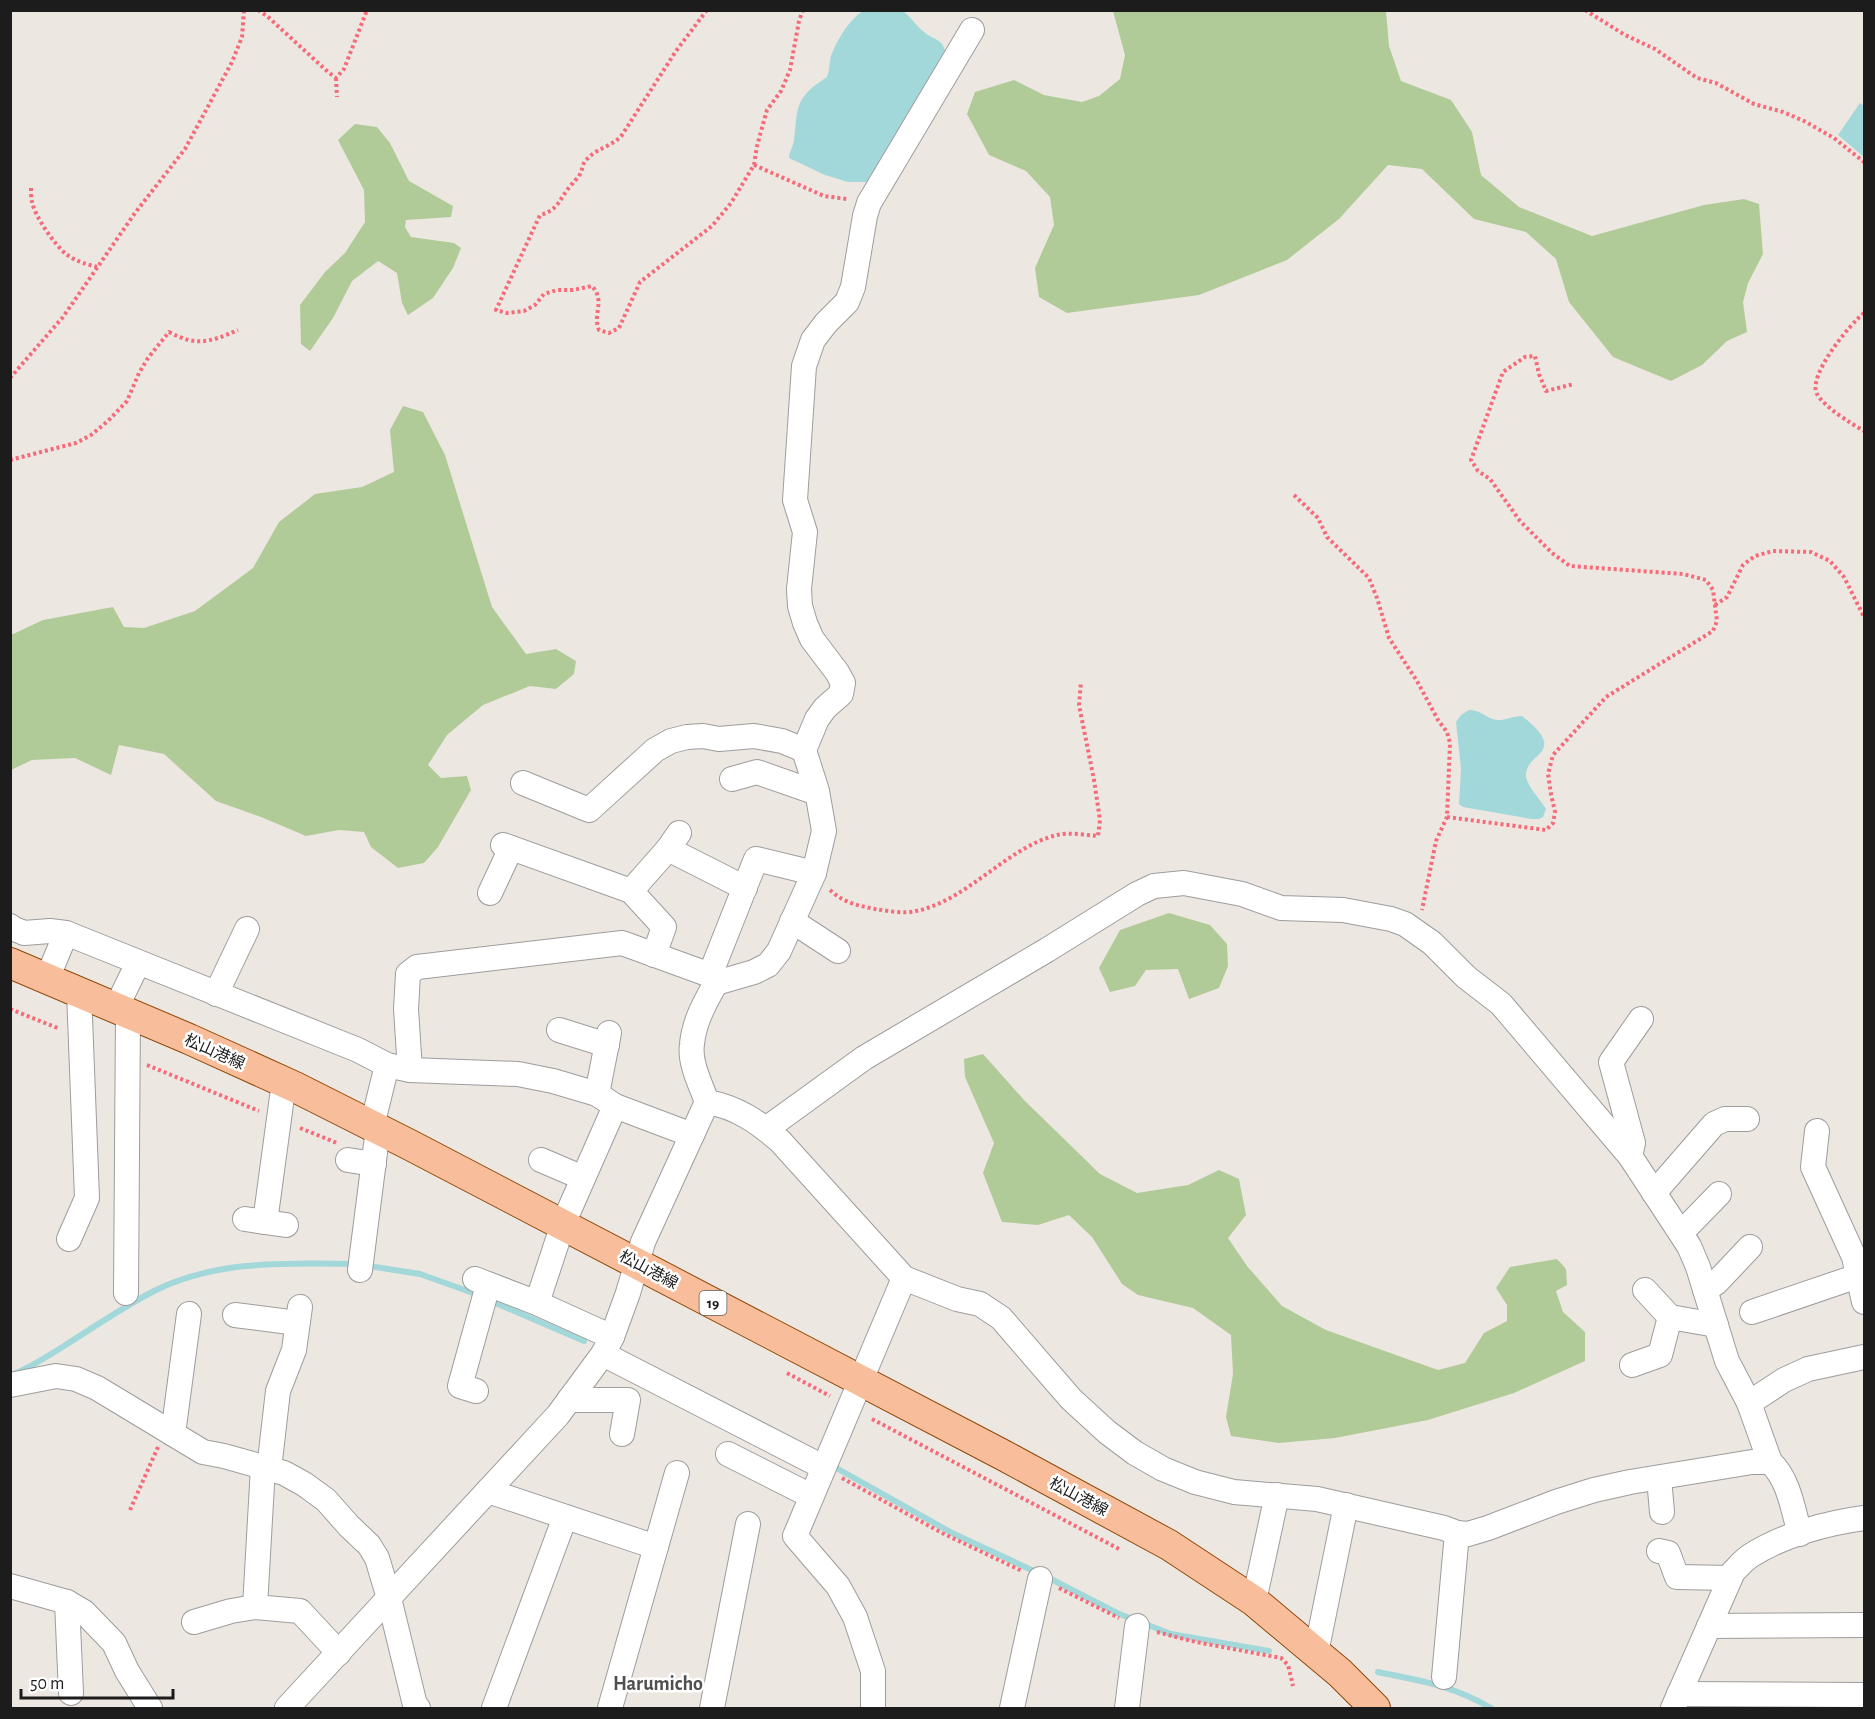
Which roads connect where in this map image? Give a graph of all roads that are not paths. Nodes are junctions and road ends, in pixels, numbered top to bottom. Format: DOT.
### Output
graph roads {
  1 [pos="972,30"];
  2 [pos="804,750"];
  3 [pos="732,779"];
  4 [pos="523,783"];
  5 [pos="817,793"];
  6 [pos="814,873"];
  7 [pos="745,888"];
  8 [pos="631,891"];
  9 [pos="490,893"];
  10 [pos="792,921"];
  11 [pos="10,926"];
  12 [pos="247,929"];
  13 [pos="66,933"];
  14 [pos="838,951"];
  15 [pos="654,955"];
  16 [pos="10,963"];
  17 [pos="138,963"];
  18 [pos="47,979"];
  19 [pos="713,979"];
  20 [pos="79,992"];
  21 [pos="216,994"];
  22 [pos="122,1010"];
  23 [pos="1641,1019"];
  24 [pos="559,1030"];
  25 [pos="399,1067"];
  26 [pos="284,1082"];
  27 [pos="606,1100"];
  28 [pos="707,1102"];
  29 [pos="1747,1119"];
  30 [pos="375,1127"];
  31 [pos="766,1129"];
  32 [pos="1817,1131"];
  33 [pos="692,1135"];
  34 [pos="1630,1156"];
  35 [pos="348,1160"];
  36 [pos="541,1160"];
  37 [pos="374,1161"];
  38 [pos="584,1178"];
  39 [pos="1654,1193"];
  40 [pos="1719,1194"];
  41 [pos="265,1222"];
  42 [pos="563,1224"];
  43 [pos="1681,1233"];
  44 [pos="69,1239"];
  45 [pos="1750,1247"];
  46 [pos="637,1263"];
  47 [pos="360,1270"];
  48 [pos="1858,1276"];
  49 [pos="904,1278"];
  50 [pos="1645,1290"];
  51 [pos="1705,1290"];
  52 [pos="126,1293"];
  53 [pos="1864,1302"];
  54 [pos="537,1304"];
  55 [pos="1752,1312"];
  56 [pos="235,1315"];
  57 [pos="1670,1317"];
  58 [pos="194,1319"];
  59 [pos="1716,1325"];
  60 [pos="607,1345"];
  61 [pos="1864,1357"];
  62 [pos="1632,1365"];
  63 [pos="10,1385"];
  64 [pos="476,1391"];
  65 [pos="854,1393"];
  66 [pos="569,1400"];
  67 [pos="1749,1403"];
  68 [pos="169,1432"];
  69 [pos="622,1434"];
  70 [pos="728,1454"];
  71 [pos="1770,1462"];
  72 [pos="824,1467"];
  73 [pos="266,1468"];
  74 [pos="677,1473"];
  75 [pos="1659,1478"];
  76 [pos="488,1491"];
  77 [pos="1277,1495"];
  78 [pos="811,1496"];
  79 [pos="1346,1505"];
  80 [pos="1662,1512"];
  81 [pos="564,1516"];
  82 [pos="1864,1518"];
  83 [pos="748,1524"];
  84 [pos="1457,1533"];
  85 [pos="1800,1534"];
  86 [pos="656,1547"];
  87 [pos="1659,1551"];
  88 [pos="1730,1578"];
  89 [pos="1040,1579"];
  90 [pos="10,1586"];
  91 [pos="389,1598"];
  92 [pos="1254,1601"];
  93 [pos="67,1602"];
  94 [pos="255,1607"];
  95 [pos="194,1622"];
  96 [pos="1864,1625"];
  97 [pos="1137,1626"];
  98 [pos="1709,1626"];
  99 [pos="339,1653"];
  100 [pos="1316,1653"];
  101 [pos="1444,1677"];
  102 [pos="71,1693"];
  103 [pos="1864,1695"];
  104 [pos="1676,1701"];
  105 [pos="298,1705"];
  106 [pos="150,1708"];
  107 [pos="418,1708"];
  108 [pos="494,1708"];
  109 [pos="610,1708"];
  110 [pos="712,1708"];
  111 [pos="873,1708"];
  112 [pos="1012,1708"];
  113 [pos="1127,1708"];
  114 [pos="1375,1708"];
  1 -- 2 [label="street"];
  2 -- 4 [label="street"];
  2 -- 5 [label="street"];
  3 -- 5 [label="street"];
  5 -- 6 [label="street"];
  6 -- 7 [label="street"];
  6 -- 10 [label="street"];
  7 -- 8 [label="street"];
  7 -- 19 [label="street"];
  8 -- 9 [label="street"];
  8 -- 15 [label="street"];
  10 -- 14 [label="street"];
  10 -- 19 [label="street"];
  11 -- 13 [label="street"];
  12 -- 21 [label="street"];
  13 -- 17 [label="street"];
  13 -- 18 [label="street"];
  15 -- 19 [label="street"];
  15 -- 25 [label="street"];
  16 -- 18 [label="main road, 松山港線 / 19"];
  17 -- 21 [label="street"];
  17 -- 22 [label="street"];
  18 -- 20 [label="main road, 松山港線 / 19"];
  19 -- 28 [label="street"];
  20 -- 22 [label="main road, 松山港線 / 19"];
  20 -- 44 [label="street"];
  21 -- 25 [label="street"];
  22 -- 26 [label="main road, 松山港線 / 19"];
  22 -- 52 [label="street"];
  23 -- 34 [label="street"];
  24 -- 27 [label="street"];
  25 -- 27 [label="street"];
  25 -- 30 [label="street"];
  26 -- 30 [label="main road, 松山港線 / 19"];
  26 -- 41 [label="street"];
  27 -- 33 [label="street"];
  27 -- 38 [label="street"];
  28 -- 31 [label="street"];
  28 -- 33 [label="street"];
  29 -- 39 [label="street"];
  30 -- 37 [label="street"];
  30 -- 42 [label="main road, 松山港線 / 19"];
  31 -- 34 [label="street"];
  31 -- 49 [label="street"];
  32 -- 48 [label="street"];
  33 -- 46 [label="street"];
  34 -- 39 [label="street"];
  35 -- 37 [label="street"];
  36 -- 38 [label="street"];
  37 -- 47 [label="street"];
  38 -- 42 [label="street"];
  39 -- 43 [label="street"];
  40 -- 43 [label="street"];
  42 -- 46 [label="main road, 松山港線 / 19"];
  42 -- 54 [label="street"];
  43 -- 51 [label="street"];
  45 -- 51 [label="street"];
  46 -- 60 [label="street"];
  46 -- 65 [label="main road, 松山港線 / 19"];
  48 -- 53 [label="street"];
  48 -- 55 [label="street"];
  49 -- 65 [label="street"];
  49 -- 77 [label="street"];
  50 -- 57 [label="street"];
  51 -- 59 [label="street"];
  54 -- 60 [label="street"];
  54 -- 64 [label="street"];
  56 -- 73 [label="street"];
  57 -- 59 [label="street"];
  57 -- 62 [label="street"];
  58 -- 68 [label="street"];
  59 -- 67 [label="street"];
  60 -- 66 [label="street"];
  60 -- 72 [label="street"];
  61 -- 67 [label="street"];
  63 -- 68 [label="street"];
  65 -- 72 [label="street"];
  65 -- 92 [label="main road, 松山港線 / 19"];
  66 -- 69 [label="street"];
  66 -- 76 [label="street"];
  67 -- 71 [label="street"];
  68 -- 73 [label="street"];
  70 -- 78 [label="street"];
  71 -- 75 [label="street"];
  71 -- 85 [label="street"];
  72 -- 78 [label="street"];
  73 -- 91 [label="street"];
  73 -- 94 [label="street"];
  74 -- 86 [label="street"];
  75 -- 80 [label="street"];
  75 -- 84 [label="street"];
  76 -- 81 [label="street"];
  76 -- 91 [label="street"];
  77 -- 79 [label="street"];
  77 -- 92 [label="street"];
  78 -- 111 [label="street"];
  79 -- 84 [label="street"];
  79 -- 100 [label="street"];
  81 -- 86 [label="street"];
  81 -- 108 [label="street"];
  82 -- 85 [label="street"];
  83 -- 110 [label="street"];
  84 -- 101 [label="street"];
  85 -- 88 [label="street"];
  86 -- 109 [label="street"];
  87 -- 88 [label="street"];
  88 -- 98 [label="street"];
  89 -- 112 [label="street"];
  90 -- 93 [label="street"];
  91 -- 99 [label="street"];
  91 -- 107 [label="street"];
  92 -- 100 [label="main road, 松山港線 / 19"];
  93 -- 102 [label="street"];
  93 -- 106 [label="street"];
  94 -- 95 [label="street"];
  94 -- 99 [label="street"];
  96 -- 98 [label="street"];
  97 -- 113 [label="street"];
  98 -- 104 [label="street"];
  99 -- 105 [label="street"];
  100 -- 114 [label="main road, 松山港線 / 19"];
  103 -- 104 [label="street"];
}
